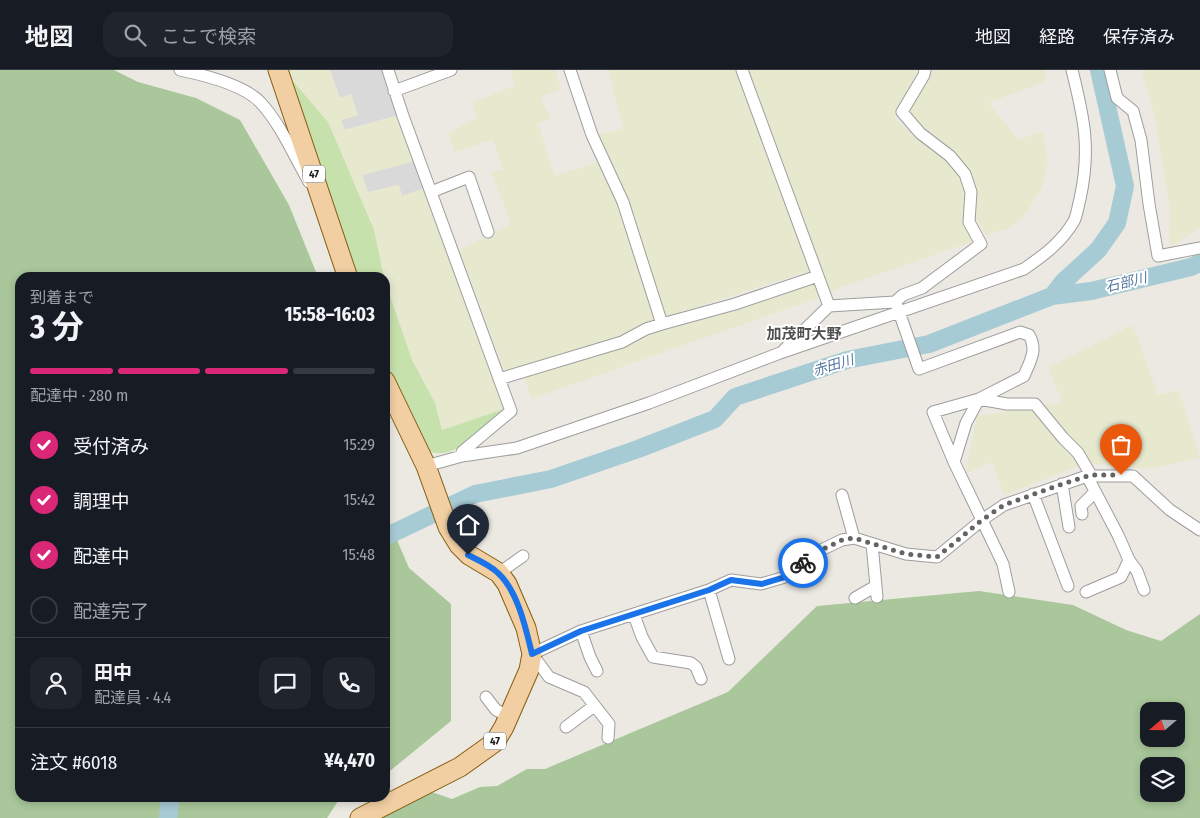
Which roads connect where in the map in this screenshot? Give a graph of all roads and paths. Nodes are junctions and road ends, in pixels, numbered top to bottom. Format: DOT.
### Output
graph roads {
  1 [pos="180,70"];
  2 [pos="278,70"];
  3 [pos="388,70"];
  4 [pos="451,70"];
  5 [pos="570,70"];
  6 [pos="742,70"];
  7 [pos="925,70"];
  8 [pos="1072,70"];
  9 [pos="1110,70"];
  10 [pos="394,91"];
  11 [pos="318,189"];
  12 [pos="430,192"];
  13 [pos="488,232"];
  14 [pos="1200,248"];
  15 [pos="346,272"];
  16 [pos="818,276"];
  17 [pos="829,306"];
  18 [pos="898,307"];
  19 [pos="662,324"];
  20 [pos="780,354"];
  21 [pos="499,379"];
  22 [pos="390,391"];
  23 [pos="979,399"];
  24 [pos="462,456"];
  25 [pos="954,462"];
  26 [pos="426,466"];
  27 [pos="1089,476"];
  28 [pos="1062,484"];
  29 [pos="1095,492"];
  30 [pos="1033,494"];
  31 [pos="842,495"];
  32 [pos="1082,514"];
  33 [pos="982,520"];
  34 [pos="1068,527"];
  35 [pos="1200,530"];
  36 [pos="854,538"];
  37 [pos="872,544"];
  38 [pos="523,556"];
  39 [pos="1129,560"];
  40 [pos="499,573"];
  41 [pos="1068,586"];
  42 [pos="709,590"];
  43 [pos="1144,590"];
  44 [pos="1009,592"];
  45 [pos="1086,592"];
  46 [pos="855,598"];
  47 [pos="634,615"];
  48 [pos="581,631"];
  49 [pos="532,654"];
  50 [pos="729,659"];
  51 [pos="597,670"];
  52 [pos="701,678"];
  53 [pos="486,697"];
  54 [pos="594,706"];
  55 [pos="509,716"];
  56 [pos="566,727"];
  57 [pos="608,738"];
  58 [pos="360,818"];
  1 -- 11 [label="street"];
  2 -- 11 [label="main road, 47"];
  3 -- 10 [label="street"];
  4 -- 10 [label="street"];
  5 -- 19 [label="street"];
  6 -- 16 [label="street"];
  7 -- 18 [label="street"];
  8 -- 18 [label="street"];
  9 -- 14 [label="street"];
  10 -- 12 [label="street"];
  11 -- 15 [label="main road, 47"];
  12 -- 13 [label="street"];
  12 -- 21 [label="street"];
  16 -- 17 [label="street"];
  16 -- 19 [label="street"];
  17 -- 18 [label="street"];
  17 -- 20 [label="street"];
  18 -- 20 [label="street"];
  18 -- 23 [label="street"];
  19 -- 21 [label="street"];
  20 -- 24 [label="street"];
  21 -- 24 [label="street"];
  22 -- 26 [label="main road, 47"];
  23 -- 25 [label="street"];
  23 -- 25 [label="street"];
  23 -- 27 [label="street"];
  24 -- 26 [label="street"];
  25 -- 33 [label="street"];
  26 -- 40 [label="main road, 47"];
  27 -- 28 [label="street"];
  27 -- 29 [label="street"];
  27 -- 35 [label="street"];
  28 -- 30 [label="street"];
  28 -- 34 [label="street"];
  29 -- 32 [label="street"];
  29 -- 39 [label="street"];
  30 -- 33 [label="street"];
  30 -- 41 [label="street"];
  31 -- 36 [label="street"];
  33 -- 37 [label="street"];
  33 -- 44 [label="street"];
  36 -- 37 [label="street"];
  36 -- 42 [label="street"];
  37 -- 46 [label="street"];
  38 -- 40 [label="street"];
  39 -- 43 [label="street"];
  39 -- 45 [label="street"];
  40 -- 49 [label="main road, 47"];
  42 -- 47 [label="street"];
  42 -- 50 [label="street"];
  47 -- 48 [label="street"];
  47 -- 52 [label="street"];
  48 -- 49 [label="street"];
  48 -- 51 [label="street"];
  49 -- 54 [label="street"];
  49 -- 55 [label="main road, 47"];
  53 -- 55 [label="street"];
  54 -- 56 [label="street"];
  54 -- 57 [label="street"];
  55 -- 58 [label="main road, 47"];
}
